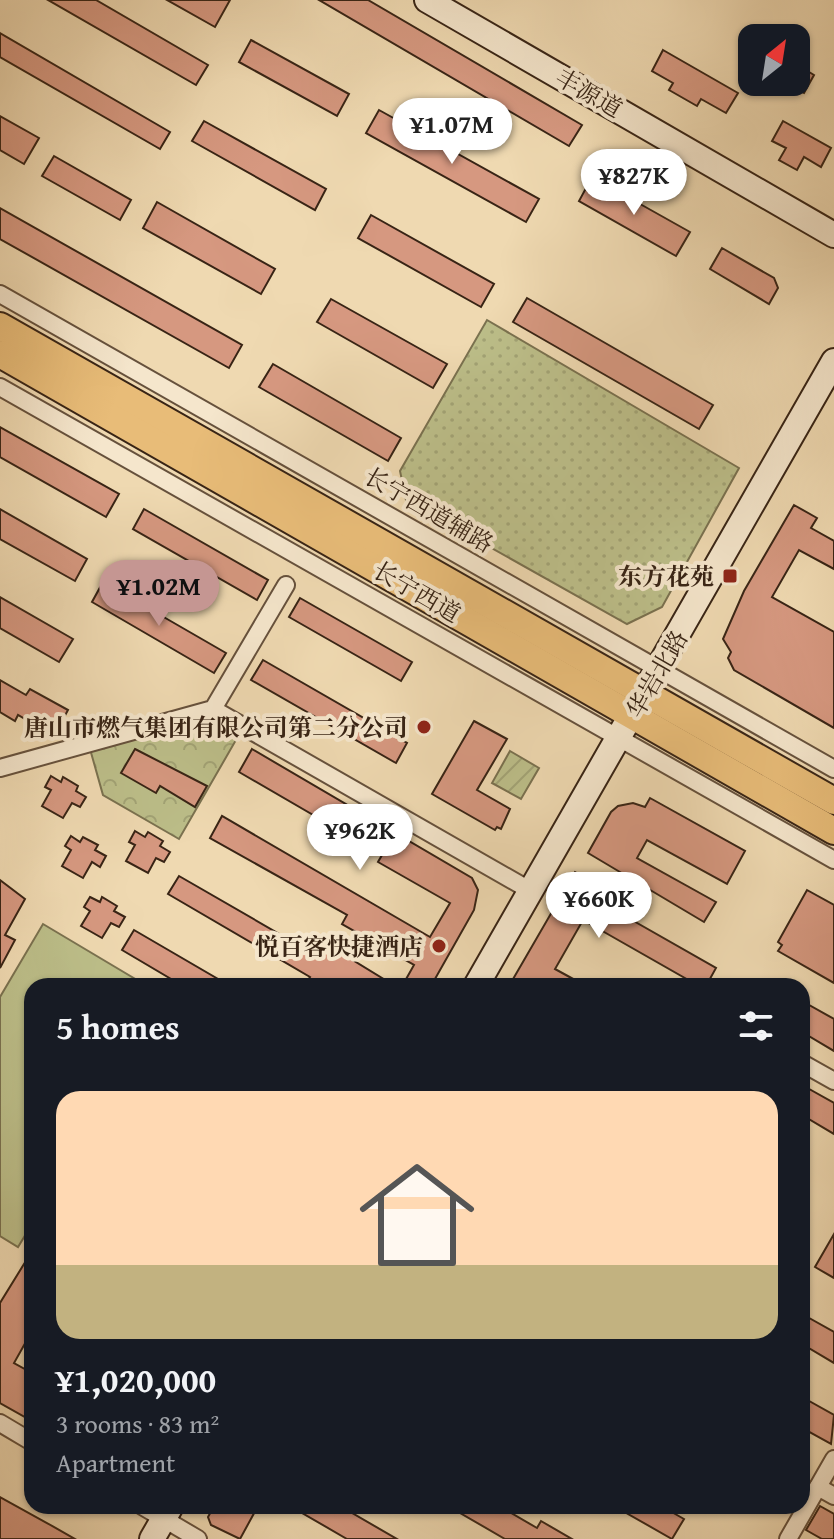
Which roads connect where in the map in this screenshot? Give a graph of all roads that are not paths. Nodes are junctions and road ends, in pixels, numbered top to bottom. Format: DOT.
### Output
graph roads {
  1 [pos="427,0"];
  2 [pos="834,235"];
  3 [pos="0,294"];
  4 [pos="0,326"];
  5 [pos="0,354"];
  6 [pos="834,361"];
  7 [pos="0,387"];
  8 [pos="222,420"];
  9 [pos="208,445"];
  10 [pos="286,585"];
  11 [pos="660,669"];
  12 [pos="213,709"];
  13 [pos="633,717"];
  14 [pos="0,768"];
  15 [pos="834,769"];
  16 [pos="834,801"];
  17 [pos="834,831"];
  18 [pos="834,860"];
  19 [pos="531,891"];
  20 [pos="481,978"];
  21 [pos="810,1068"];
  22 [pos="834,1081"];
  23 [pos="0,1423"];
  24 [pos="24,1437"];
  25 [pos="834,1459"];
  26 [pos="818,1487"];
  27 [pos="834,1496"];
  28 [pos="810,1501"];
  29 [pos="802,1514"];
  30 [pos="162,1521"];
  31 [pos="198,1539"];
  32 [pos="788,1539"];
  1 -- 2 [label="street, 丰源道"];
  3 -- 8 [label="street, 长宁西道辅路"];
  4 -- 9 [label="main road, 长宁西道"];
  5 -- 13 [label="main road, 长宁西道"];
  6 -- 11 [label="street, 华岩北路"];
  7 -- 13 [label="street"];
  8 -- 9 [label="street"];
  8 -- 11 [label="street, 长宁西道辅路"];
  9 -- 13 [label="main road, 长宁西道"];
  10 -- 12 [label="street"];
  11 -- 13 [label="street, 华岩北路"];
  11 -- 15 [label="street, 长宁西道辅路"];
  12 -- 14 [label="street"];
  12 -- 19 [label="street"];
  13 -- 16 [label="main road, 长宁西道"];
  13 -- 17 [label="main road, 长宁西道"];
  13 -- 18 [label="street"];
  13 -- 19 [label="street, 华岩北路"];
  19 -- 20 [label="street, 华岩北路"];
  21 -- 22 [label="street"];
  23 -- 24 [label="street"];
  25 -- 26 [label="street"];
  26 -- 27 [label="street"];
  26 -- 28 [label="street"];
  29 -- 32 [label="street"];
  30 -- 31 [label="street"];
}
